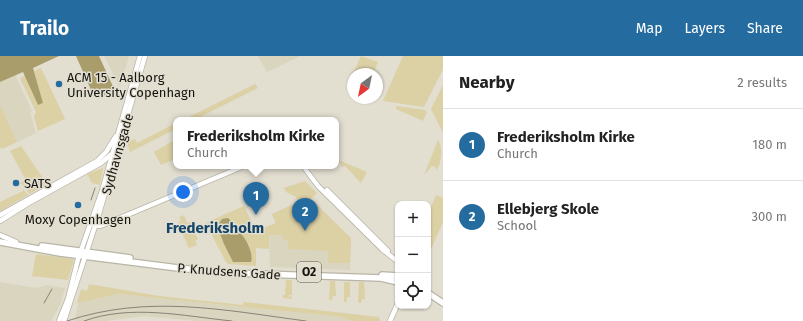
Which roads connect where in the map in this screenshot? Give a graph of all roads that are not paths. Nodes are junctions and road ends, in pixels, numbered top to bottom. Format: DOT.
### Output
graph roads {
  1 [pos="140,56"];
  2 [pos="145,56"];
  3 [pos="116,134"];
  4 [pos="120,142"];
  5 [pos="113,153"];
  6 [pos="237,169"];
  7 [pos="305,169"];
  8 [pos="0,216"];
  9 [pos="0,221"];
  10 [pos="90,222"];
  11 [pos="96,224"];
  12 [pos="0,237"];
  13 [pos="0,242"];
  14 [pos="84,252"];
  15 [pos="395,259"];
  16 [pos="395,276"];
  17 [pos="395,281"];
  18 [pos="431,295"];
  19 [pos="431,299"];
  20 [pos="443,303"];
  21 [pos="443,307"];
  22 [pos="395,309"];
  23 [pos="59,321"];
  24 [pos="64,321"];
  25 [pos="390,321"];
  1 -- 3 [label="street, Sydhavnsgade"];
  2 -- 4 [label="street, Sydhavnsgade"];
  3 -- 5 [label="street, Sydhavnsgade"];
  3 -- 8 [label="street"];
  4 -- 5 [label="street"];
  4 -- 11 [label="street, Sydhavnsgade"];
  5 -- 9 [label="street"];
  5 -- 10 [label="street, Sydhavnsgade"];
  6 -- 11 [label="street"];
  7 -- 15 [label="street"];
  10 -- 11 [label="street"];
  10 -- 14 [label="street, Sydhavnsgade"];
  11 -- 14 [label="street, Sydhavnsgade"];
  12 -- 14 [label="main road, O2"];
  13 -- 14 [label="main road, O2"];
  14 -- 16 [label="main road, P. Knudsens Gade / O2"];
  14 -- 17 [label="main road, P. Knudsens Gade / O2"];
  14 -- 23 [label="street"];
  14 -- 24 [label="street"];
  18 -- 20 [label="main road"];
  19 -- 21 [label="main road"];
  22 -- 25 [label="street"];
}
